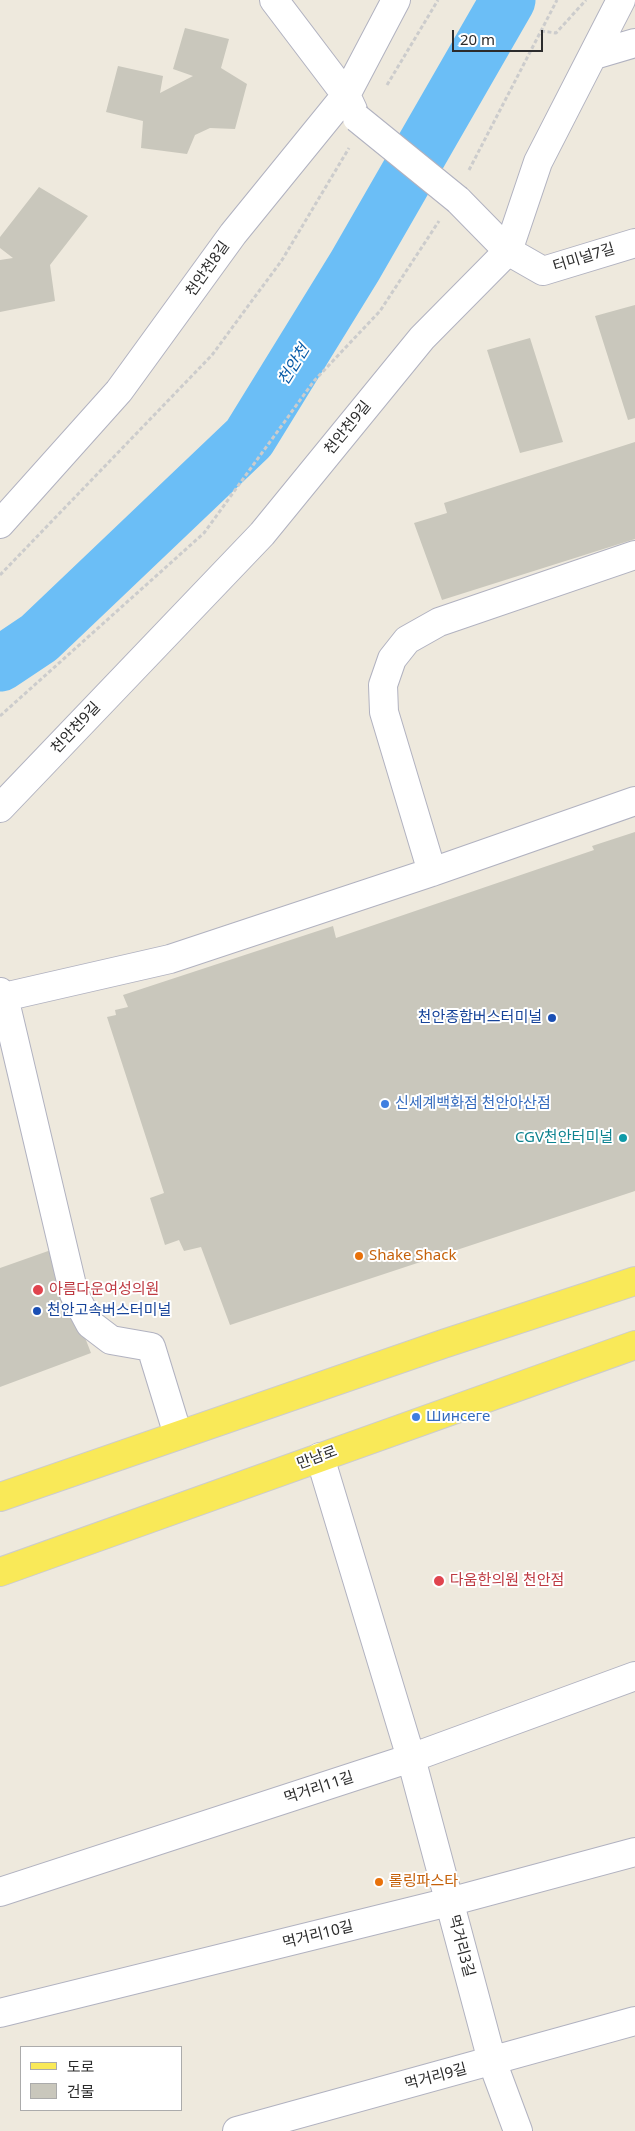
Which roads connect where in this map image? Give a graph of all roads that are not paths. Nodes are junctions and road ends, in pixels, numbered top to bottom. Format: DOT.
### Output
graph roads {
  1 [pos="274,0"];
  2 [pos="396,0"];
  3 [pos="621,0"];
  4 [pos="635,42"];
  5 [pos="594,55"];
  6 [pos="352,119"];
  7 [pos="635,243"];
  8 [pos="508,251"];
  9 [pos="0,524"];
  10 [pos="635,555"];
  11 [pos="635,801"];
  12 [pos="0,808"];
  13 [pos="432,872"];
  14 [pos="1,999"];
  15 [pos="635,1281"];
  16 [pos="635,1345"];
  17 [pos="178,1435"];
  18 [pos="320,1457"];
  19 [pos="0,1497"];
  20 [pos="0,1572"];
  21 [pos="635,1676"];
  22 [pos="411,1758"];
  23 [pos="635,1852"];
  24 [pos="0,1892"];
  25 [pos="449,1902"];
  26 [pos="0,2013"];
  27 [pos="635,2021"];
  28 [pos="492,2061"];
  29 [pos="237,2131"];
  30 [pos="518,2131"];
  1 -- 6 [label="street, 터미널7길"];
  2 -- 6 [label="street, 천안천8길"];
  3 -- 5 [label="street, 천안천9길"];
  4 -- 5 [label="street"];
  5 -- 8 [label="street, 천안천9길"];
  6 -- 8 [label="street, 터미널7길, bridge"];
  6 -- 9 [label="street, 천안천8길"];
  7 -- 8 [label="street, 터미널7길"];
  8 -- 12 [label="street, 천안천9길"];
  10 -- 13 [label="street"];
  11 -- 13 [label="street"];
  13 -- 14 [label="street"];
  14 -- 17 [label="street"];
  15 -- 17 [label="main road"];
  16 -- 18 [label="main road, 만남로"];
  17 -- 19 [label="main road"];
  18 -- 20 [label="main road, 만남로"];
  18 -- 22 [label="street, 먹거리3길"];
  21 -- 22 [label="street, 먹거리11길"];
  22 -- 24 [label="street, 먹거리11길"];
  22 -- 25 [label="street, 먹거리3길"];
  23 -- 25 [label="street, 먹거리10길"];
  25 -- 26 [label="street, 먹거리10길"];
  25 -- 28 [label="street, 먹거리3길"];
  27 -- 28 [label="street, 먹거리9길"];
  28 -- 29 [label="street, 먹거리9길"];
  28 -- 30 [label="street, 먹거리3길"];
}
